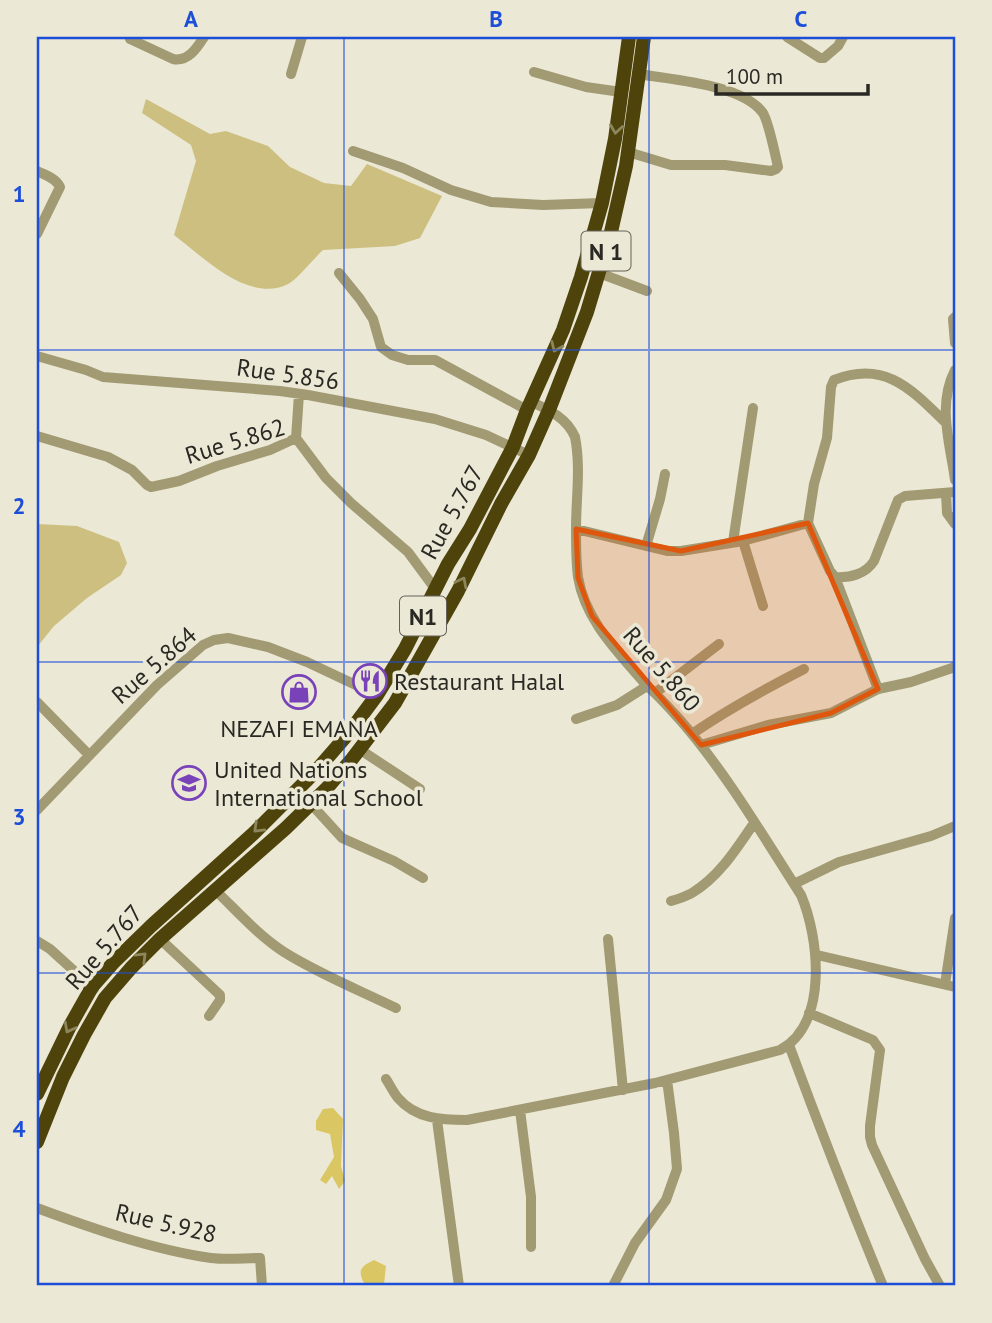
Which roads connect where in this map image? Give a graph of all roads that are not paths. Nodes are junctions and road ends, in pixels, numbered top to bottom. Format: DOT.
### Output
graph roads {
  1 [pos="204,37"];
  2 [pos="302,37"];
  3 [pos="629,37"];
  4 [pos="644,37"];
  5 [pos="787,37"];
  6 [pos="843,37"];
  7 [pos="130,39"];
  8 [pos="534,72"];
  9 [pos="291,74"];
  10 [pos="639,74"];
  11 [pos="621,92"];
  12 [pos="353,151"];
  13 [pos="628,152"];
  14 [pos="37,171"];
  15 [pos="602,203"];
  16 [pos="37,234"];
  17 [pos="339,273"];
  18 [pos="599,274"];
  19 [pos="647,291"];
  20 [pos="955,317"];
  21 [pos="955,343"];
  22 [pos="37,356"];
  23 [pos="955,370"];
  24 [pos="299,394"];
  25 [pos="529,406"];
  26 [pos="753,408"];
  27 [pos="549,410"];
  28 [pos="945,422"];
  29 [pos="37,436"];
  30 [pos="296,439"];
  31 [pos="513,447"];
  32 [pos="529,455"];
  33 [pos="664,474"];
  34 [pos="955,480"];
  35 [pos="951,492"];
  36 [pos="808,523"];
  37 [pos="955,524"];
  38 [pos="576,529"];
  39 [pos="738,542"];
  40 [pos="646,546"];
  41 [pos="835,577"];
  42 [pos="436,590"];
  43 [pos="763,606"];
  44 [pos="719,644"];
  45 [pos="955,667"];
  46 [pos="804,670"];
  47 [pos="878,689"];
  48 [pos="651,690"];
  49 [pos="376,695"];
  50 [pos="37,702"];
  51 [pos="576,719"];
  52 [pos="692,734"];
  53 [pos="701,745"];
  54 [pos="359,749"];
  55 [pos="89,755"];
  56 [pos="419,789"];
  57 [pos="311,804"];
  58 [pos="37,810"];
  59 [pos="754,823"];
  60 [pos="955,826"];
  61 [pos="424,878"];
  62 [pos="794,884"];
  63 [pos="215,890"];
  64 [pos="671,901"];
  65 [pos="955,918"];
  66 [pos="160,939"];
  67 [pos="608,939"];
  68 [pos="37,941"];
  69 [pos="817,955"];
  70 [pos="950,985"];
  71 [pos="92,987"];
  72 [pos="105,998"];
  73 [pos="396,1008"];
  74 [pos="809,1013"];
  75 [pos="209,1016"];
  76 [pos="789,1045"];
  77 [pos="386,1079"];
  78 [pos="667,1080"];
  79 [pos="623,1090"];
  80 [pos="37,1094"];
  81 [pos="520,1110"];
  82 [pos="437,1119"];
  83 [pos="37,1142"];
  84 [pos="37,1208"];
  85 [pos="531,1247"];
  86 [pos="262,1286"];
  87 [pos="459,1286"];
  88 [pos="613,1286"];
  89 [pos="883,1286"];
  90 [pos="940,1286"];
  1 -- 7 [label="street"];
  2 -- 9 [label="street"];
  3 -- 11 [label="highway, Rue 5.767 / N1"];
  4 -- 10 [label="highway, N 1"];
  5 -- 6 [label="street"];
  8 -- 11 [label="street"];
  10 -- 13 [label="highway, N 1"];
  10 -- 13 [label="street"];
  11 -- 15 [label="highway, Rue 5.767 / N1, one-way"];
  12 -- 15 [label="street"];
  13 -- 18 [label="highway, N 1"];
  14 -- 16 [label="street"];
  15 -- 25 [label="highway, Rue 5.767 / N1, one-way"];
  17 -- 25 [label="street, Rue 5.860"];
  18 -- 19 [label="street"];
  18 -- 27 [label="highway, N 1"];
  20 -- 21 [label="street"];
  22 -- 24 [label="street, Rue 5.856"];
  23 -- 28 [label="street"];
  24 -- 30 [label="street"];
  24 -- 31 [label="street, Rue 5.856"];
  25 -- 27 [label="street, Rue 5.860"];
  25 -- 31 [label="highway, Rue 5.767 / N1"];
  26 -- 39 [label="street"];
  27 -- 32 [label="highway, N 1"];
  27 -- 38 [label="street, Rue 5.860"];
  28 -- 34 [label="street"];
  28 -- 36 [label="street"];
  29 -- 30 [label="street, Rue 5.862"];
  30 -- 42 [label="street, Rue 5.862"];
  31 -- 32 [label="street, Rue 5.856"];
  31 -- 42 [label="highway, Rue 5.767 / N1"];
  54 -- 32 [label="highway, N 1, one-way"];
  33 -- 40 [label="street"];
  35 -- 37 [label="street"];
  35 -- 41 [label="street"];
  36 -- 39 [label="street"];
  36 -- 41 [label="street"];
  38 -- 40 [label="street"];
  38 -- 48 [label="street, Rue 5.860"];
  39 -- 40 [label="street"];
  39 -- 43 [label="street"];
  41 -- 47 [label="street"];
  42 -- 49 [label="highway, Rue 5.767 / N1"];
  44 -- 48 [label="street"];
  45 -- 47 [label="street"];
  46 -- 52 [label="street"];
  47 -- 53 [label="street"];
  48 -- 51 [label="street"];
  48 -- 52 [label="street, Rue 5.860"];
  49 -- 55 [label="street, Rue 5.864"];
  49 -- 71 [label="highway, Rue 5.767 / N1, one-way"];
  50 -- 55 [label="street"];
  52 -- 53 [label="street, Rue 5.860"];
  53 -- 59 [label="street, Rue 5.860"];
  54 -- 56 [label="street"];
  54 -- 57 [label="highway, N 1"];
  55 -- 58 [label="street, Rue 5.864"];
  57 -- 61 [label="street"];
  57 -- 63 [label="highway, N 1"];
  59 -- 62 [label="street, Rue 5.860"];
  59 -- 64 [label="street"];
  60 -- 62 [label="street"];
  62 -- 69 [label="street, Rue 5.860"];
  63 -- 66 [label="highway, N 1"];
  63 -- 73 [label="street"];
  65 -- 70 [label="street"];
  72 -- 66 [label="highway, N 1, one-way"];
  66 -- 75 [label="street"];
  67 -- 79 [label="street"];
  68 -- 71 [label="street"];
  69 -- 70 [label="street"];
  69 -- 74 [label="street, Rue 5.860"];
  71 -- 72 [label="street"];
  71 -- 80 [label="highway, Rue 5.767 / N1, one-way"];
  72 -- 83 [label="highway, N 1"];
  74 -- 76 [label="street"];
  74 -- 90 [label="street"];
  76 -- 78 [label="street"];
  76 -- 89 [label="street"];
  77 -- 82 [label="street"];
  78 -- 79 [label="street"];
  78 -- 88 [label="street"];
  79 -- 81 [label="street"];
  81 -- 82 [label="street"];
  81 -- 85 [label="street"];
  82 -- 87 [label="street"];
  84 -- 86 [label="street, Rue 5.928"];
}
